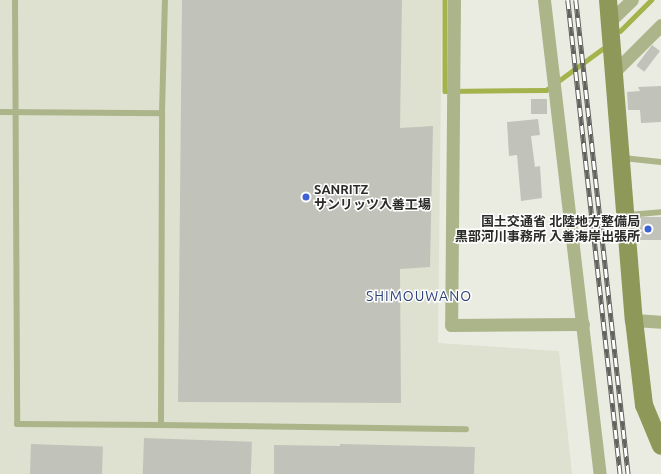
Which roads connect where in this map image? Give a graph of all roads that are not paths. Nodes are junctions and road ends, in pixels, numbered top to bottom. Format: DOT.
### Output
graph roads {
  1 [pos="15,0"];
  2 [pos="166,0"];
  3 [pos="454,0"];
  4 [pos="544,0"];
  5 [pos="608,0"];
  6 [pos="632,0"];
  7 [pos="611,20"];
  8 [pos="661,25"];
  9 [pos="615,71"];
  10 [pos="0,112"];
  11 [pos="16,112"];
  12 [pos="162,113"];
  13 [pos="622,158"];
  14 [pos="661,162"];
  15 [pos="661,212"];
  16 [pos="626,215"];
  17 [pos="634,320"];
  18 [pos="661,322"];
  19 [pos="583,324"];
  20 [pos="161,425"];
  21 [pos="466,429"];
  22 [pos="661,446"];
  23 [pos="600,474"];
  1 -- 11 [label="lane"];
  2 -- 12 [label="lane"];
  3 -- 19 [label="street"];
  4 -- 19 [label="street"];
  5 -- 7 [label="street"];
  6 -- 7 [label="street"];
  7 -- 9 [label="street"];
  8 -- 9 [label="street"];
  9 -- 13 [label="street"];
  10 -- 11 [label="lane"];
  11 -- 12 [label="lane"];
  11 -- 20 [label="lane"];
  12 -- 20 [label="lane"];
  13 -- 14 [label="lane"];
  13 -- 16 [label="street"];
  15 -- 16 [label="lane"];
  16 -- 17 [label="street"];
  17 -- 18 [label="street"];
  17 -- 22 [label="street"];
  19 -- 23 [label="street"];
  20 -- 21 [label="lane"];
}
